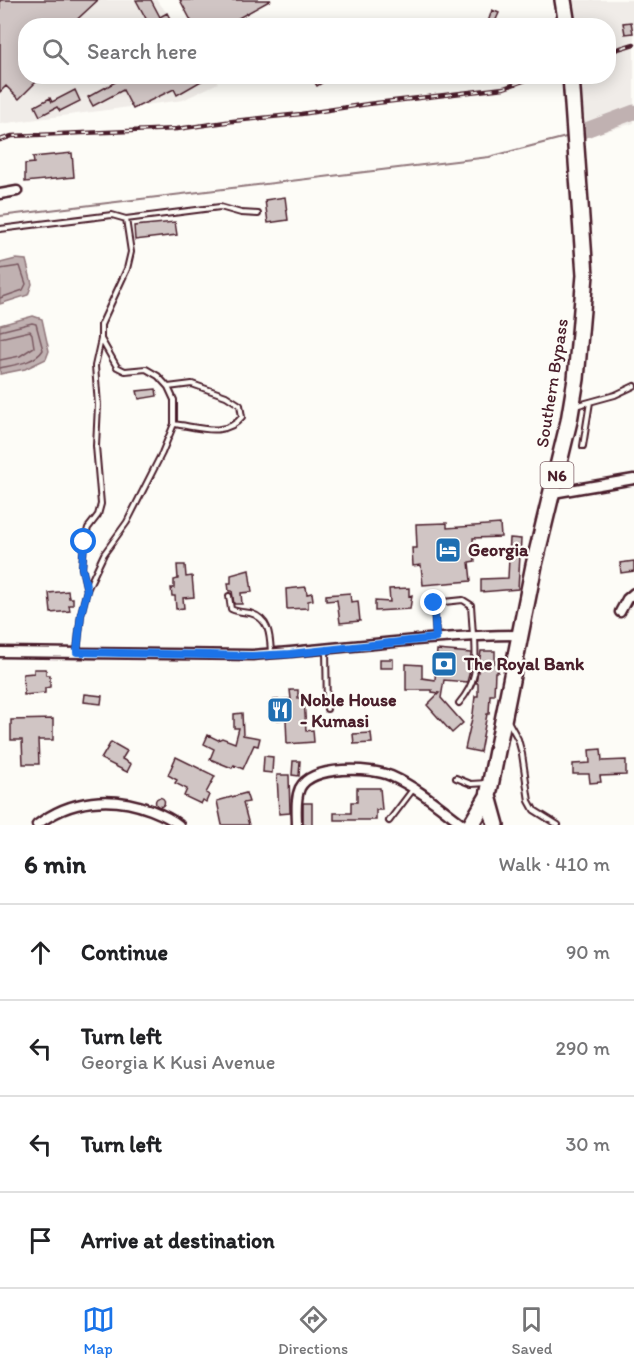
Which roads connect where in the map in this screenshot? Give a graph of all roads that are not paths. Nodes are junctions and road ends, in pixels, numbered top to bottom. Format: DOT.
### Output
graph roads {
  1 [pos="564,0"];
  2 [pos="566,18"];
  3 [pos="572,84"];
  4 [pos="17,191"];
  5 [pos="0,194"];
  6 [pos="258,214"];
  7 [pos="126,219"];
  8 [pos="0,229"];
  9 [pos="101,339"];
  10 [pos="634,386"];
  11 [pos="168,387"];
  12 [pos="590,402"];
  13 [pos="572,407"];
  14 [pos="174,424"];
  15 [pos="583,446"];
  16 [pos="634,479"];
  17 [pos="553,493"];
  18 [pos="87,590"];
  19 [pos="634,593"];
  20 [pos="229,596"];
  21 [pos="620,612"];
  22 [pos="474,635"];
  23 [pos="521,635"];
  24 [pos="436,638"];
  25 [pos="326,650"];
  26 [pos="0,652"];
  27 [pos="77,652"];
  28 [pos="272,654"];
  29 [pos="459,703"];
  30 [pos="327,709"];
  31 [pos="505,715"];
  32 [pos="456,778"];
  33 [pos="414,788"];
  34 [pos="490,789"];
  35 [pos="389,821"];
  36 [pos="37,825"];
  37 [pos="179,825"];
  38 [pos="297,825"];
  39 [pos="465,825"];
  40 [pos="471,825"];
  41 [pos="496,825"];
  42 [pos="558,825"];
  1 -- 2 [label="highway"];
  3 -- 13 [label="highway, Southern Bypass / N6"];
  4 -- 5 [label="street"];
  6 -- 7 [label="lane"];
  7 -- 8 [label="lane"];
  7 -- 9 [label="lane"];
  9 -- 11 [label="lane"];
  9 -- 18 [label="lane"];
  10 -- 12 [label="lane"];
  11 -- 14 [label="lane"];
  11 -- 14 [label="lane"];
  12 -- 13 [label="lane"];
  12 -- 15 [label="lane"];
  13 -- 17 [label="highway, Southern Bypass / N6"];
  14 -- 18 [label="lane"];
  16 -- 17 [label="street"];
  17 -- 23 [label="highway, Southern Bypass / N6"];
  18 -- 27 [label="lane"];
  19 -- 21 [label="street"];
  20 -- 28 [label="lane"];
  22 -- 23 [label="street"];
  22 -- 24 [label="street"];
  22 -- 24 [label="lane"];
  22 -- 29 [label="lane"];
  23 -- 31 [label="highway, Southern Bypass / N6"];
  24 -- 25 [label="street"];
  25 -- 28 [label="street"];
  25 -- 30 [label="lane"];
  26 -- 27 [label="street"];
  27 -- 28 [label="street"];
  31 -- 34 [label="highway, Southern Bypass / N6"];
  31 -- 42 [label="lane"];
  32 -- 34 [label="lane"];
  33 -- 35 [label="lane"];
  33 -- 38 [label="street"];
  33 -- 39 [label="street"];
  34 -- 40 [label="highway, Southern Bypass / N6"];
  34 -- 41 [label="highway, Southern Bypass / N6"];
  36 -- 37 [label="street"];
}
